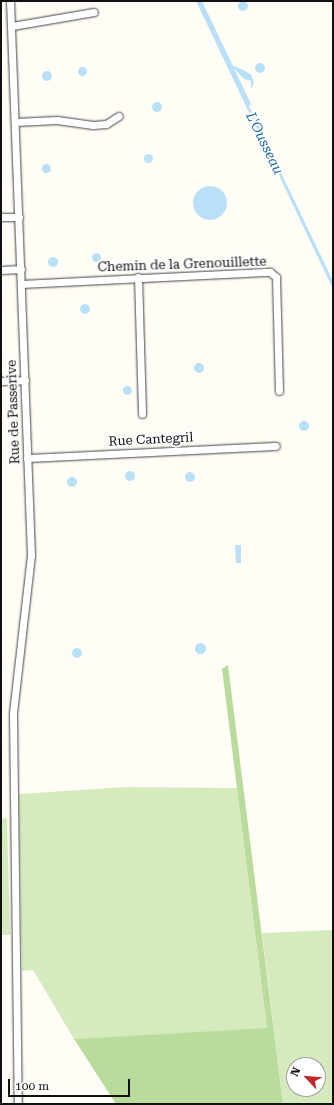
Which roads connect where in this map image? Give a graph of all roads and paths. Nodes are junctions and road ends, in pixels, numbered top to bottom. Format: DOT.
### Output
graph roads {
  1 [pos="10,1"];
  2 [pos="94,12"];
  3 [pos="12,26"];
  4 [pos="119,116"];
  5 [pos="15,122"];
  6 [pos="1,217"];
  7 [pos="19,217"];
  8 [pos="21,269"];
  9 [pos="1,270"];
  10 [pos="138,277"];
  11 [pos="21,284"];
  12 [pos="25,380"];
  13 [pos="1,381"];
  14 [pos="278,391"];
  15 [pos="142,414"];
  16 [pos="276,446"];
  17 [pos="27,458"];
  18 [pos="18,1104"];
  1 -- 3 [label="street, Rue de Passerive"];
  2 -- 3 [label="street"];
  3 -- 5 [label="street, Rue de Passerive"];
  4 -- 5 [label="street"];
  5 -- 7 [label="street, Rue de Passerive"];
  6 -- 7 [label="street"];
  7 -- 8 [label="street, Rue de Passerive"];
  8 -- 9 [label="street"];
  8 -- 11 [label="street, Rue de Passerive"];
  10 -- 11 [label="street, Chemin de la Grenouillette"];
  10 -- 14 [label="street, Chemin de la Grenouillette"];
  10 -- 15 [label="street"];
  11 -- 12 [label="street, Rue de Passerive"];
  12 -- 13 [label="street"];
  12 -- 17 [label="street, Rue de Passerive"];
  16 -- 17 [label="street, Rue Cantegril"];
  17 -- 18 [label="street, Rue de Passerive"];
}
